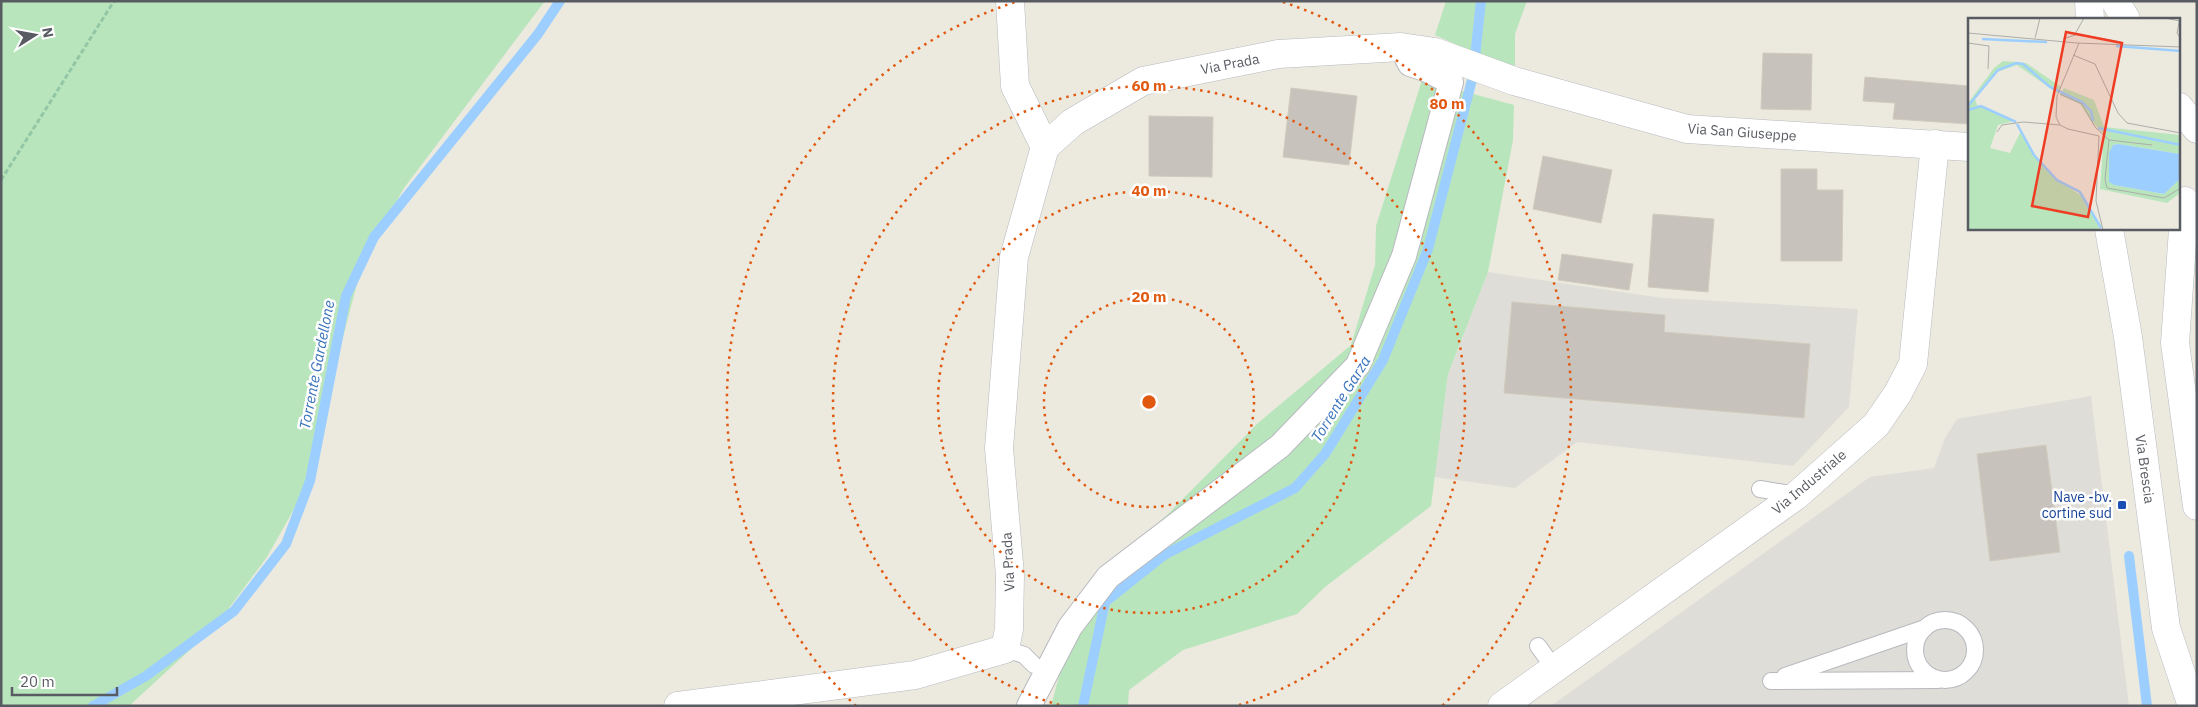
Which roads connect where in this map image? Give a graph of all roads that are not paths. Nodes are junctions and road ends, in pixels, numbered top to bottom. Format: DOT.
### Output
graph roads {
  1 [pos="1010,1"];
  2 [pos="2090,1"];
  3 [pos="2115,1"];
  4 [pos="2090,18"];
  5 [pos="2125,18"];
  6 [pos="1401,47"];
  7 [pos="1435,52"];
  8 [pos="1936,144"];
  9 [pos="1046,147"];
  10 [pos="1968,147"];
  11 [pos="2190,195"];
  12 [pos="2109,230"];
  13 [pos="1760,490"];
  14 [pos="1797,495"];
  15 [pos="2197,506"];
  16 [pos="1924,628"];
  17 [pos="1538,646"];
  18 [pos="1005,649"];
  19 [pos="1034,665"];
  20 [pos="1554,668"];
  21 [pos="1939,680"];
  22 [pos="678,706"];
  23 [pos="1029,706"];
  24 [pos="1502,706"];
  25 [pos="2192,706"];
  1 -- 9 [label="street"];
  2 -- 4 [label="street"];
  3 -- 5 [label="street"];
  6 -- 7 [label="street, Via Prada"];
  6 -- 9 [label="street, Via Prada"];
  6 -- 23 [label="street"];
  7 -- 8 [label="street, Via San Giuseppe"];
  8 -- 10 [label="street, Via San Giuseppe"];
  8 -- 14 [label="street, Via Industriale"];
  9 -- 18 [label="street, Via Prada"];
  11 -- 15 [label="street"];
  12 -- 25 [label="street, Via Brescia"];
  13 -- 14 [label="lane"];
  14 -- 20 [label="street, Via Industriale"];
  16 -- 21 [label="lane"];
  16 -- 21 [label="lane"];
  16 -- 21 [label="lane"];
  17 -- 20 [label="lane"];
  18 -- 19 [label="lane"];
  18 -- 22 [label="street"];
  20 -- 24 [label="street, Via Industriale"];
}
